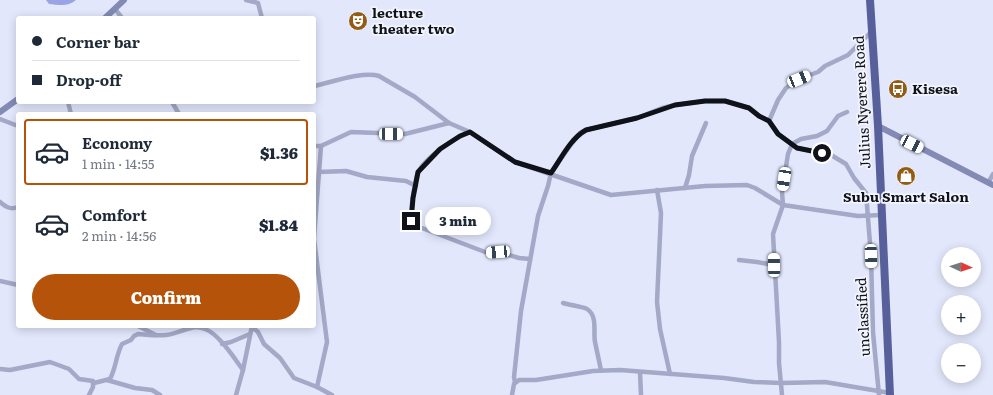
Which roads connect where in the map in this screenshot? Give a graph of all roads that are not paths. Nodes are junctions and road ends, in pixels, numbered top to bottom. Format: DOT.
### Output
graph roads {
  1 [pos="124,0"];
  2 [pos="246,0"];
  3 [pos="870,0"];
  4 [pos="257,1"];
  5 [pos="115,9"];
  6 [pos="107,16"];
  7 [pos="120,16"];
  8 [pos="261,16"];
  9 [pos="871,32"];
  10 [pos="316,86"];
  11 [pos="16,100"];
  12 [pos="0,112"];
  13 [pos="847,112"];
  14 [pos="0,119"];
  15 [pos="769,121"];
  16 [pos="449,122"];
  17 [pos="706,123"];
  18 [pos="16,125"];
  19 [pos="878,126"];
  20 [pos="470,132"];
  21 [pos="792,144"];
  22 [pos="316,146"];
  23 [pos="321,146"];
  24 [pos="319,172"];
  25 [pos="551,173"];
  26 [pos="993,174"];
  27 [pos="990,184"];
  28 [pos="416,186"];
  29 [pos="685,188"];
  30 [pos="657,190"];
  31 [pos="0,202"];
  32 [pos="784,205"];
  33 [pos="16,208"];
  34 [pos="316,212"];
  35 [pos="881,214"];
  36 [pos="868,216"];
  37 [pos="530,259"];
  38 [pos="739,260"];
  39 [pos="316,263"];
  40 [pos="774,265"];
  41 [pos="0,281"];
  42 [pos="16,285"];
  43 [pos="563,303"];
  44 [pos="142,328"];
  45 [pos="195,328"];
  46 [pos="204,328"];
  47 [pos="252,328"];
  48 [pos="253,328"];
  49 [pos="250,334"];
  50 [pos="156,335"];
  51 [pos="222,344"];
  52 [pos="0,370"];
  53 [pos="243,370"];
  54 [pos="601,370"];
  55 [pos="640,372"];
  56 [pos="670,374"];
  57 [pos="108,380"];
  58 [pos="515,382"];
  59 [pos="94,383"];
  60 [pos="782,383"];
  61 [pos="317,387"];
  62 [pos="878,393"];
  63 [pos="890,394"];
  64 [pos="89,395"];
  65 [pos="160,395"];
  66 [pos="236,395"];
  67 [pos="332,395"];
  68 [pos="512,395"];
  69 [pos="641,395"];
  70 [pos="782,395"];
  1 -- 5 [label="street"];
  2 -- 4 [label="street"];
  3 -- 9 [label="highway, Julius Nyerere Road"];
  4 -- 8 [label="street"];
  5 -- 6 [label="street"];
  5 -- 7 [label="street"];
  9 -- 15 [label="street"];
  9 -- 19 [label="highway, Julius Nyerere Road"];
  10 -- 16 [label="street"];
  11 -- 12 [label="street"];
  13 -- 21 [label="street"];
  14 -- 18 [label="street"];
  15 -- 21 [label="street, unclassified"];
  15 -- 25 [label="street, unclassified"];
  16 -- 20 [label="street"];
  16 -- 23 [label="street"];
  17 -- 29 [label="street"];
  19 -- 27 [label="street"];
  19 -- 35 [label="highway, Julius Nyerere Road"];
  20 -- 25 [label="street"];
  20 -- 28 [label="street"];
  21 -- 32 [label="street"];
  21 -- 36 [label="street, unclassified"];
  22 -- 23 [label="street"];
  23 -- 24 [label="street"];
  24 -- 28 [label="street"];
  24 -- 34 [label="street"];
  25 -- 30 [label="street"];
  25 -- 37 [label="street"];
  26 -- 27 [label="street"];
  28 -- 37 [label="street"];
  29 -- 30 [label="street"];
  29 -- 32 [label="street"];
  30 -- 56 [label="street"];
  31 -- 33 [label="street"];
  32 -- 36 [label="street"];
  32 -- 40 [label="street"];
  35 -- 36 [label="street"];
  35 -- 63 [label="highway, Julius Nyerere Road"];
  36 -- 62 [label="street, unclassified"];
  37 -- 58 [label="street"];
  38 -- 40 [label="street"];
  39 -- 61 [label="street"];
  40 -- 60 [label="street"];
  41 -- 42 [label="street"];
  43 -- 54 [label="street"];
  44 -- 50 [label="street"];
  45 -- 50 [label="street"];
  46 -- 51 [label="street"];
  47 -- 49 [label="street"];
  48 -- 61 [label="street"];
  49 -- 51 [label="street"];
  49 -- 53 [label="street"];
  50 -- 57 [label="street"];
  51 -- 53 [label="street"];
  52 -- 59 [label="street"];
  53 -- 66 [label="street"];
  54 -- 55 [label="street"];
  54 -- 58 [label="street"];
  55 -- 56 [label="street"];
  55 -- 69 [label="street"];
  56 -- 60 [label="street"];
  57 -- 59 [label="street"];
  57 -- 65 [label="street"];
  58 -- 68 [label="street"];
  59 -- 64 [label="street"];
  60 -- 62 [label="street"];
  60 -- 70 [label="street"];
  61 -- 67 [label="street"];
  62 -- 63 [label="street"];
}
